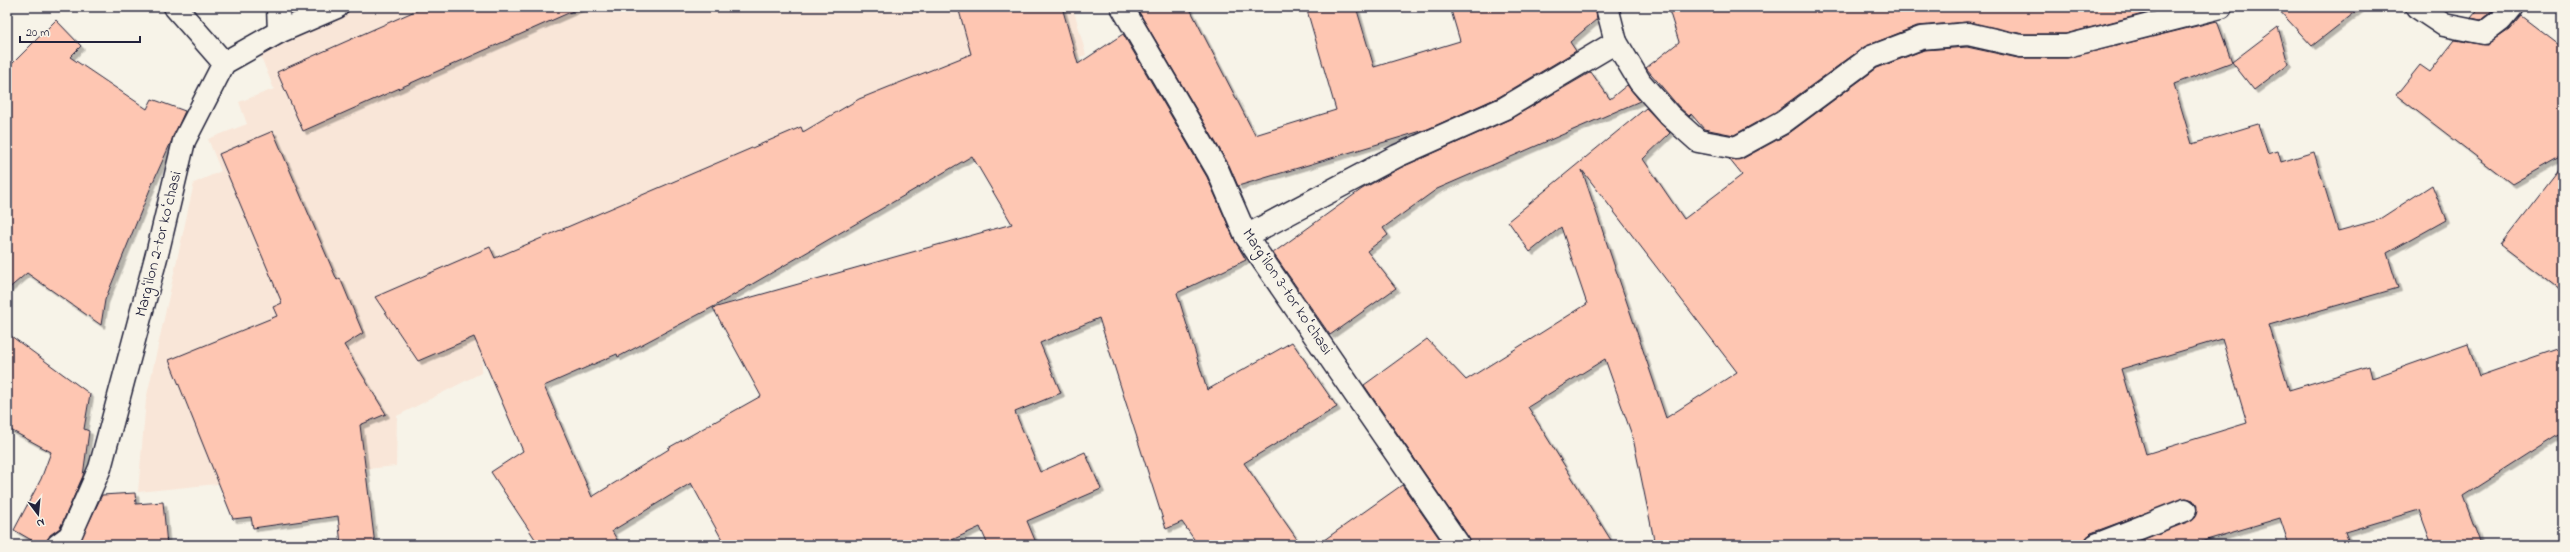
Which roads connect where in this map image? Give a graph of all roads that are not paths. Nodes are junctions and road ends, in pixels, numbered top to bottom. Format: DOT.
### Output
graph roads {
  1 [pos="175,7"];
  2 [pos="278,7"];
  3 [pos="337,7"];
  4 [pos="1122,7"];
  5 [pos="1607,7"];
  6 [pos="2221,7"];
  7 [pos="2417,7"];
  8 [pos="2512,7"];
  9 [pos="279,32"];
  10 [pos="1616,42"];
  11 [pos="224,63"];
  12 [pos="1246,236"];
  13 [pos="2185,510"];
  14 [pos="58,545"];
  15 [pos="1459,545"];
  16 [pos="2096,545"];
  1 -- 11 [label="street"];
  2 -- 9 [label="street"];
  3 -- 9 [label="street"];
  4 -- 12 [label="street, Margʻilon 3-tor koʻchasi"];
  5 -- 10 [label="street"];
  6 -- 10 [label="street"];
  7 -- 8 [label="street"];
  9 -- 11 [label="street"];
  10 -- 12 [label="street"];
  11 -- 14 [label="street, Margʻilon 2-tor koʻchasi"];
  12 -- 15 [label="street, Margʻilon 3-tor koʻchasi"];
  13 -- 16 [label="street"];
}
